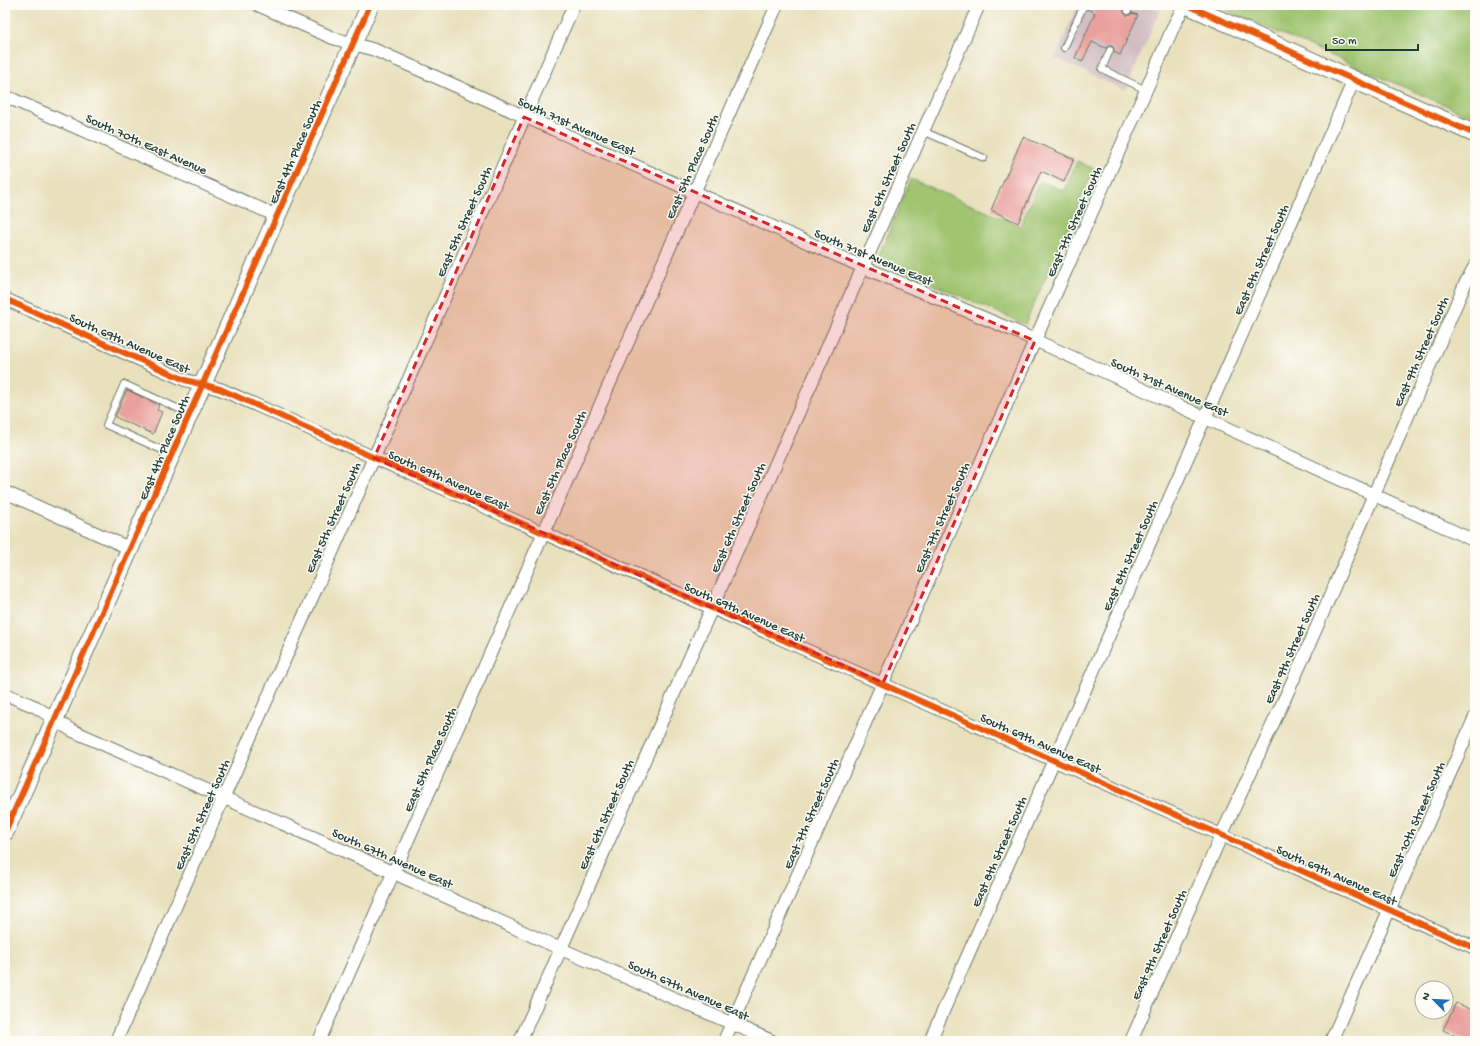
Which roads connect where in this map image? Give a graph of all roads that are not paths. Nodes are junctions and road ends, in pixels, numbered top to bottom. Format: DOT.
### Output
graph roads {
  1 [pos="258,5"];
  2 [pos="370,5"];
  3 [pos="574,5"];
  4 [pos="777,5"];
  5 [pos="979,5"];
  6 [pos="1084,5"];
  7 [pos="1186,5"];
  8 [pos="353,44"];
  9 [pos="1064,48"];
  10 [pos="1110,50"];
  11 [pos="1354,80"];
  12 [pos="1146,90"];
  13 [pos="5,96"];
  14 [pos="524,117"];
  15 [pos="923,131"];
  16 [pos="1475,134"];
  17 [pos="984,158"];
  18 [pos="694,193"];
  19 [pos="277,216"];
  20 [pos="1475,266"];
  21 [pos="863,267"];
  22 [pos="5,299"];
  23 [pos="1035,341"];
  24 [pos="203,384"];
  25 [pos="190,414"];
  26 [pos="1206,418"];
  27 [pos="172,454"];
  28 [pos="374,458"];
  29 [pos="5,492"];
  30 [pos="1373,494"];
  31 [pos="543,533"];
  32 [pos="1475,541"];
  33 [pos="131,548"];
  34 [pos="712,608"];
  35 [pos="883,683"];
  36 [pos="5,694"];
  37 [pos="1475,717"];
  38 [pos="55,720"];
  39 [pos="1054,760"];
  40 [pos="223,797"];
  41 [pos="5,832"];
  42 [pos="1222,834"];
  43 [pos="394,873"];
  44 [pos="1390,910"];
  45 [pos="1475,948"];
  46 [pos="561,949"];
  47 [pos="732,1023"];
  48 [pos="116,1041"];
  49 [pos="319,1041"];
  50 [pos="520,1041"];
  51 [pos="724,1041"];
  52 [pos="772,1041"];
  53 [pos="930,1041"];
  54 [pos="1131,1041"];
  55 [pos="1331,1041"];
  1 -- 8 [label="street, South 71st Avenue East"];
  2 -- 8 [label="street, East 4th Place South"];
  3 -- 14 [label="street, East 5th Street South"];
  4 -- 18 [label="street, East 5th Place South"];
  5 -- 15 [label="street, East 6th Street South"];
  6 -- 9 [label="lane"];
  7 -- 11 [label="street"];
  7 -- 12 [label="street, East 7th Street South"];
  8 -- 14 [label="street, South 71st Avenue East"];
  8 -- 19 [label="street, East 4th Place South"];
  10 -- 12 [label="lane"];
  11 -- 16 [label="street"];
  11 -- 26 [label="street, East 8th Street South"];
  12 -- 23 [label="street, East 7th Street South"];
  13 -- 19 [label="street, South 70th East Avenue"];
  14 -- 18 [label="street, South 71st Avenue East"];
  14 -- 28 [label="street, East 5th Street South"];
  15 -- 17 [label="lane"];
  15 -- 21 [label="street, East 6th Street South"];
  18 -- 21 [label="street, South 71st Avenue East"];
  18 -- 31 [label="street, East 5th Place South"];
  19 -- 24 [label="street, East 4th Place South"];
  20 -- 30 [label="street, East 9th Street South"];
  21 -- 23 [label="street, South 71st Avenue East"];
  21 -- 34 [label="street, East 6th Street South"];
  22 -- 24 [label="street, South 69th Avenue East"];
  23 -- 26 [label="street, South 71st Avenue East"];
  23 -- 35 [label="street, East 7th Street South"];
  24 -- 25 [label="street, East 4th Place South"];
  24 -- 28 [label="street, South 69th Avenue East"];
  25 -- 27 [label="street, East 4th Place South"];
  25 -- 27 [label="lane"];
  26 -- 30 [label="street, South 71st Avenue East"];
  26 -- 39 [label="street, East 8th Street South"];
  27 -- 33 [label="street, East 4th Place South"];
  28 -- 31 [label="street, South 69th Avenue East"];
  28 -- 40 [label="street, East 5th Street South"];
  29 -- 33 [label="street"];
  30 -- 32 [label="street, South 71st Avenue East"];
  30 -- 42 [label="street, East 9th Street South"];
  31 -- 34 [label="street, South 69th Avenue East"];
  31 -- 43 [label="street, East 5th Place South"];
  33 -- 38 [label="street, East 4th Place South"];
  34 -- 35 [label="street, South 69th Avenue East"];
  34 -- 46 [label="street, East 6th Street South"];
  35 -- 39 [label="street, South 69th Avenue East"];
  35 -- 47 [label="street, East 7th Street South"];
  36 -- 38 [label="street, South 67th Avenue East"];
  37 -- 44 [label="street, East 10th Street South"];
  38 -- 40 [label="street, South 67th Avenue East"];
  38 -- 41 [label="street, East 4th Place South"];
  39 -- 42 [label="street, South 69th Avenue East"];
  39 -- 53 [label="street, East 8th Street South"];
  40 -- 43 [label="street, South 67th Avenue East"];
  40 -- 48 [label="street, East 5th Street South"];
  42 -- 44 [label="street, South 69th Avenue East"];
  42 -- 54 [label="street, East 9th Street South"];
  43 -- 46 [label="street, South 67th Avenue East"];
  43 -- 49 [label="street, East 5th Place South"];
  44 -- 45 [label="street, South 69th Avenue East"];
  44 -- 55 [label="street, East 10th Street South"];
  46 -- 47 [label="street, South 67th Avenue East"];
  46 -- 50 [label="street, East 6th Street South"];
  47 -- 51 [label="street, East 7th Street South"];
  47 -- 52 [label="street, South 67th Avenue East"];
}
